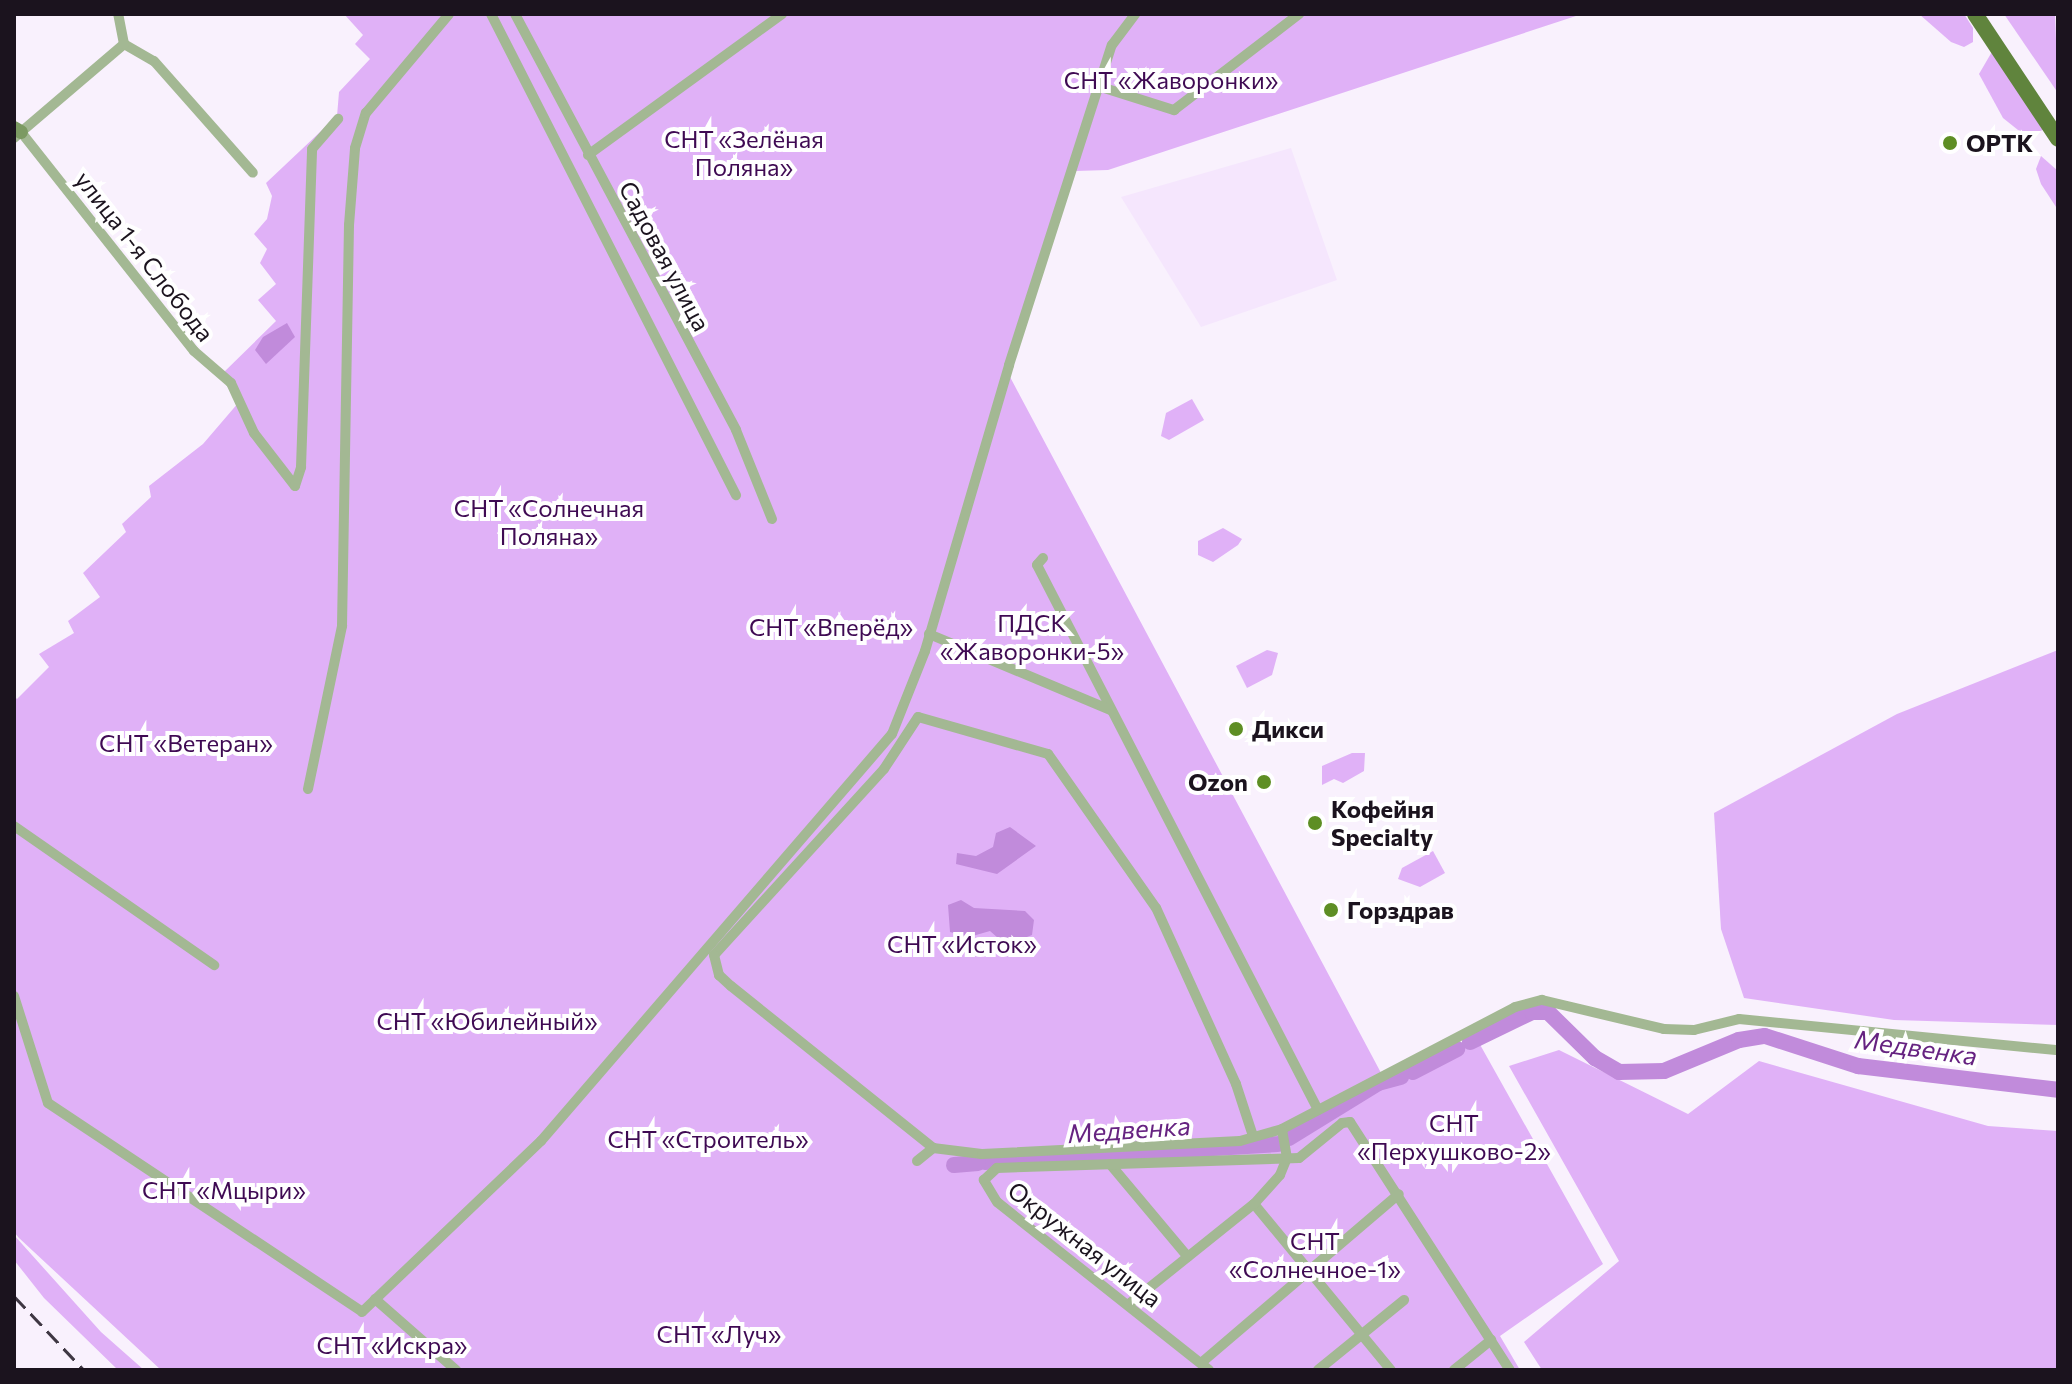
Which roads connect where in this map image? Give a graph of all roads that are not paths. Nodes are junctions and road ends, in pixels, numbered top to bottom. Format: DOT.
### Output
graph roads {
  1 [pos="118,14"];
  2 [pos="449,14"];
  3 [pos="491,14"];
  4 [pos="515,14"];
  5 [pos="782,14"];
  6 [pos="1135,14"];
  7 [pos="1299,14"];
  8 [pos="1975,14"];
  9 [pos="1986,14"];
  10 [pos="124,44"];
  11 [pos="1101,87"];
  12 [pos="338,119"];
  13 [pos="2058,123"];
  14 [pos="16,133"];
  15 [pos="2058,139"];
  16 [pos="588,155"];
  17 [pos="253,173"];
  18 [pos="736,495"];
  19 [pos="772,519"];
  20 [pos="1043,558"];
  21 [pos="929,634"];
  22 [pos="1111,710"];
  23 [pos="308,789"];
  24 [pos="14,826"];
  25 [pos="214,965"];
  26 [pos="14,996"];
  27 [pos="2058,1050"];
  28 [pos="1318,1110"];
  29 [pos="1282,1129"];
  30 [pos="1253,1136"];
  31 [pos="933,1148"];
  32 [pos="1287,1158"];
  33 [pos="917,1161"];
  34 [pos="1110,1164"];
  35 [pos="1399,1194"];
  36 [pos="1254,1204"];
  37 [pos="1188,1257"];
  38 [pos="1308,1269"];
  39 [pos="375,1299"];
  40 [pos="1404,1300"];
  41 [pos="1129,1304"];
  42 [pos="1362,1335"];
  43 [pos="1491,1340"];
  44 [pos="1205,1367"];
  45 [pos="456,1370"];
  46 [pos="1318,1370"];
  47 [pos="1391,1370"];
  48 [pos="1454,1370"];
  49 [pos="1510,1370"];
  1 -- 10 [label="street"];
  2 -- 23 [label="street"];
  3 -- 18 [label="street"];
  4 -- 16 [label="street, Садовая улица"];
  5 -- 16 [label="street"];
  6 -- 11 [label="street"];
  7 -- 11 [label="street"];
  8 -- 15 [label="main road"];
  9 -- 13 [label="main road"];
  10 -- 14 [label="street"];
  10 -- 17 [label="street"];
  11 -- 21 [label="street"];
  12 -- 14 [label="street, улица 1-я Слобода"];
  16 -- 19 [label="street, Садовая улица"];
  20 -- 22 [label="street"];
  21 -- 22 [label="street"];
  21 -- 39 [label="street"];
  22 -- 28 [label="street"];
  24 -- 25 [label="street"];
  26 -- 39 [label="street"];
  27 -- 28 [label="street"];
  28 -- 29 [label="street"];
  29 -- 30 [label="street"];
  29 -- 32 [label="street"];
  30 -- 31 [label="street"];
  30 -- 31 [label="street"];
  31 -- 33 [label="street"];
  32 -- 34 [label="street, Окружная улица"];
  32 -- 35 [label="street, Окружная улица"];
  32 -- 36 [label="street"];
  34 -- 37 [label="street"];
  34 -- 41 [label="street, Окружная улица"];
  35 -- 38 [label="street"];
  35 -- 43 [label="street, Окружная улица"];
  36 -- 37 [label="street"];
  36 -- 38 [label="street"];
  37 -- 41 [label="street"];
  38 -- 42 [label="street"];
  38 -- 44 [label="street"];
  39 -- 45 [label="street"];
  40 -- 42 [label="street"];
  41 -- 44 [label="street, Окружная улица"];
  42 -- 46 [label="street"];
  42 -- 47 [label="street"];
  43 -- 48 [label="street"];
  43 -- 49 [label="street, Окружная улица"];
}
